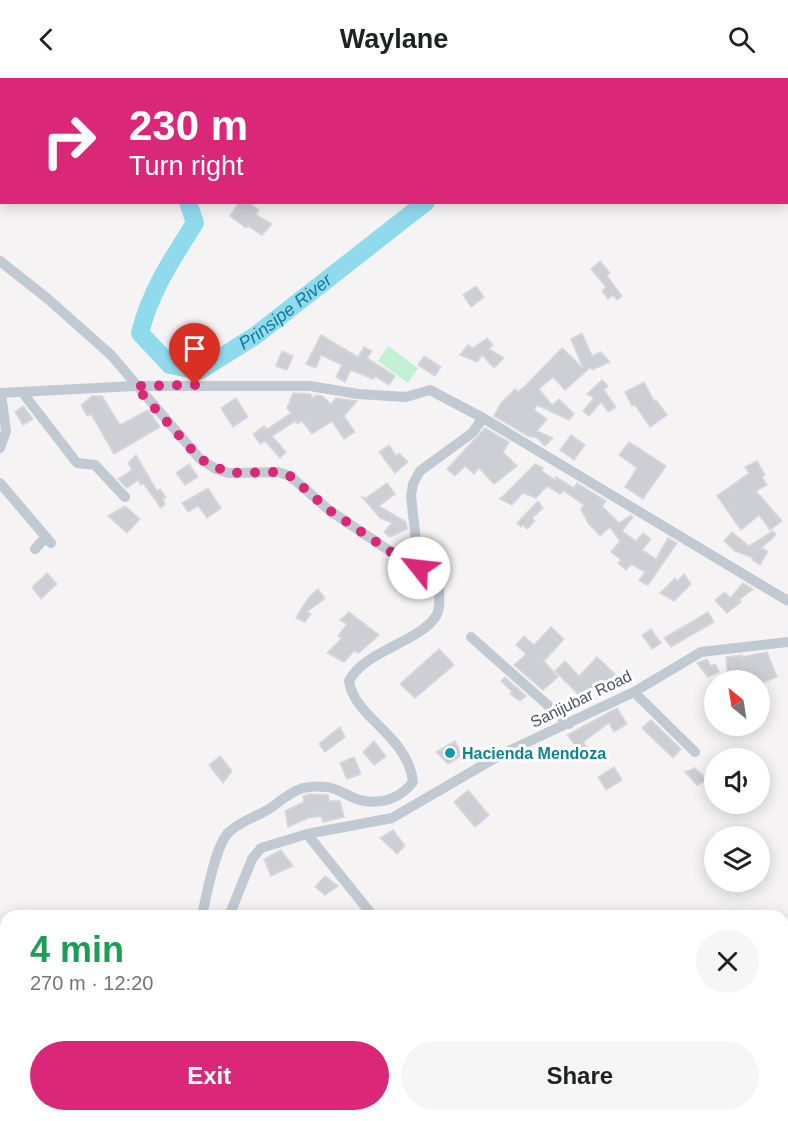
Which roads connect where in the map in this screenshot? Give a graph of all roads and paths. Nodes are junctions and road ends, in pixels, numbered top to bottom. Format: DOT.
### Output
graph roads {
  1 [pos="0,261"];
  2 [pos="135,386"];
  3 [pos="22,392"];
  4 [pos="0,393"];
  5 [pos="483,418"];
  6 [pos="0,448"];
  7 [pos="0,483"];
  8 [pos="125,497"];
  9 [pos="35,549"];
  10 [pos="419,568"];
  11 [pos="788,601"];
  12 [pos="471,637"];
  13 [pos="788,642"];
  14 [pos="634,692"];
  15 [pos="569,724"];
  16 [pos="695,752"];
  17 [pos="307,834"];
  18 [pos="203,910"];
  19 [pos="232,910"];
  20 [pos="369,910"];
  1 -- 2 [label="street"];
  2 -- 3 [label="street"];
  2 -- 5 [label="street"];
  2 -- 10 [label="street"];
  3 -- 4 [label="street"];
  3 -- 8 [label="street"];
  4 -- 6 [label="street"];
  5 -- 10 [label="street"];
  5 -- 11 [label="street"];
  7 -- 9 [label="street"];
  10 -- 18 [label="street"];
  12 -- 15 [label="street"];
  13 -- 14 [label="street, Sanijubar Road"];
  14 -- 15 [label="street, Sanijubar Road"];
  14 -- 16 [label="street"];
  15 -- 17 [label="street, Sanijubar Road"];
  17 -- 19 [label="street, Sanijubar Road"];
  17 -- 20 [label="street"];
}
